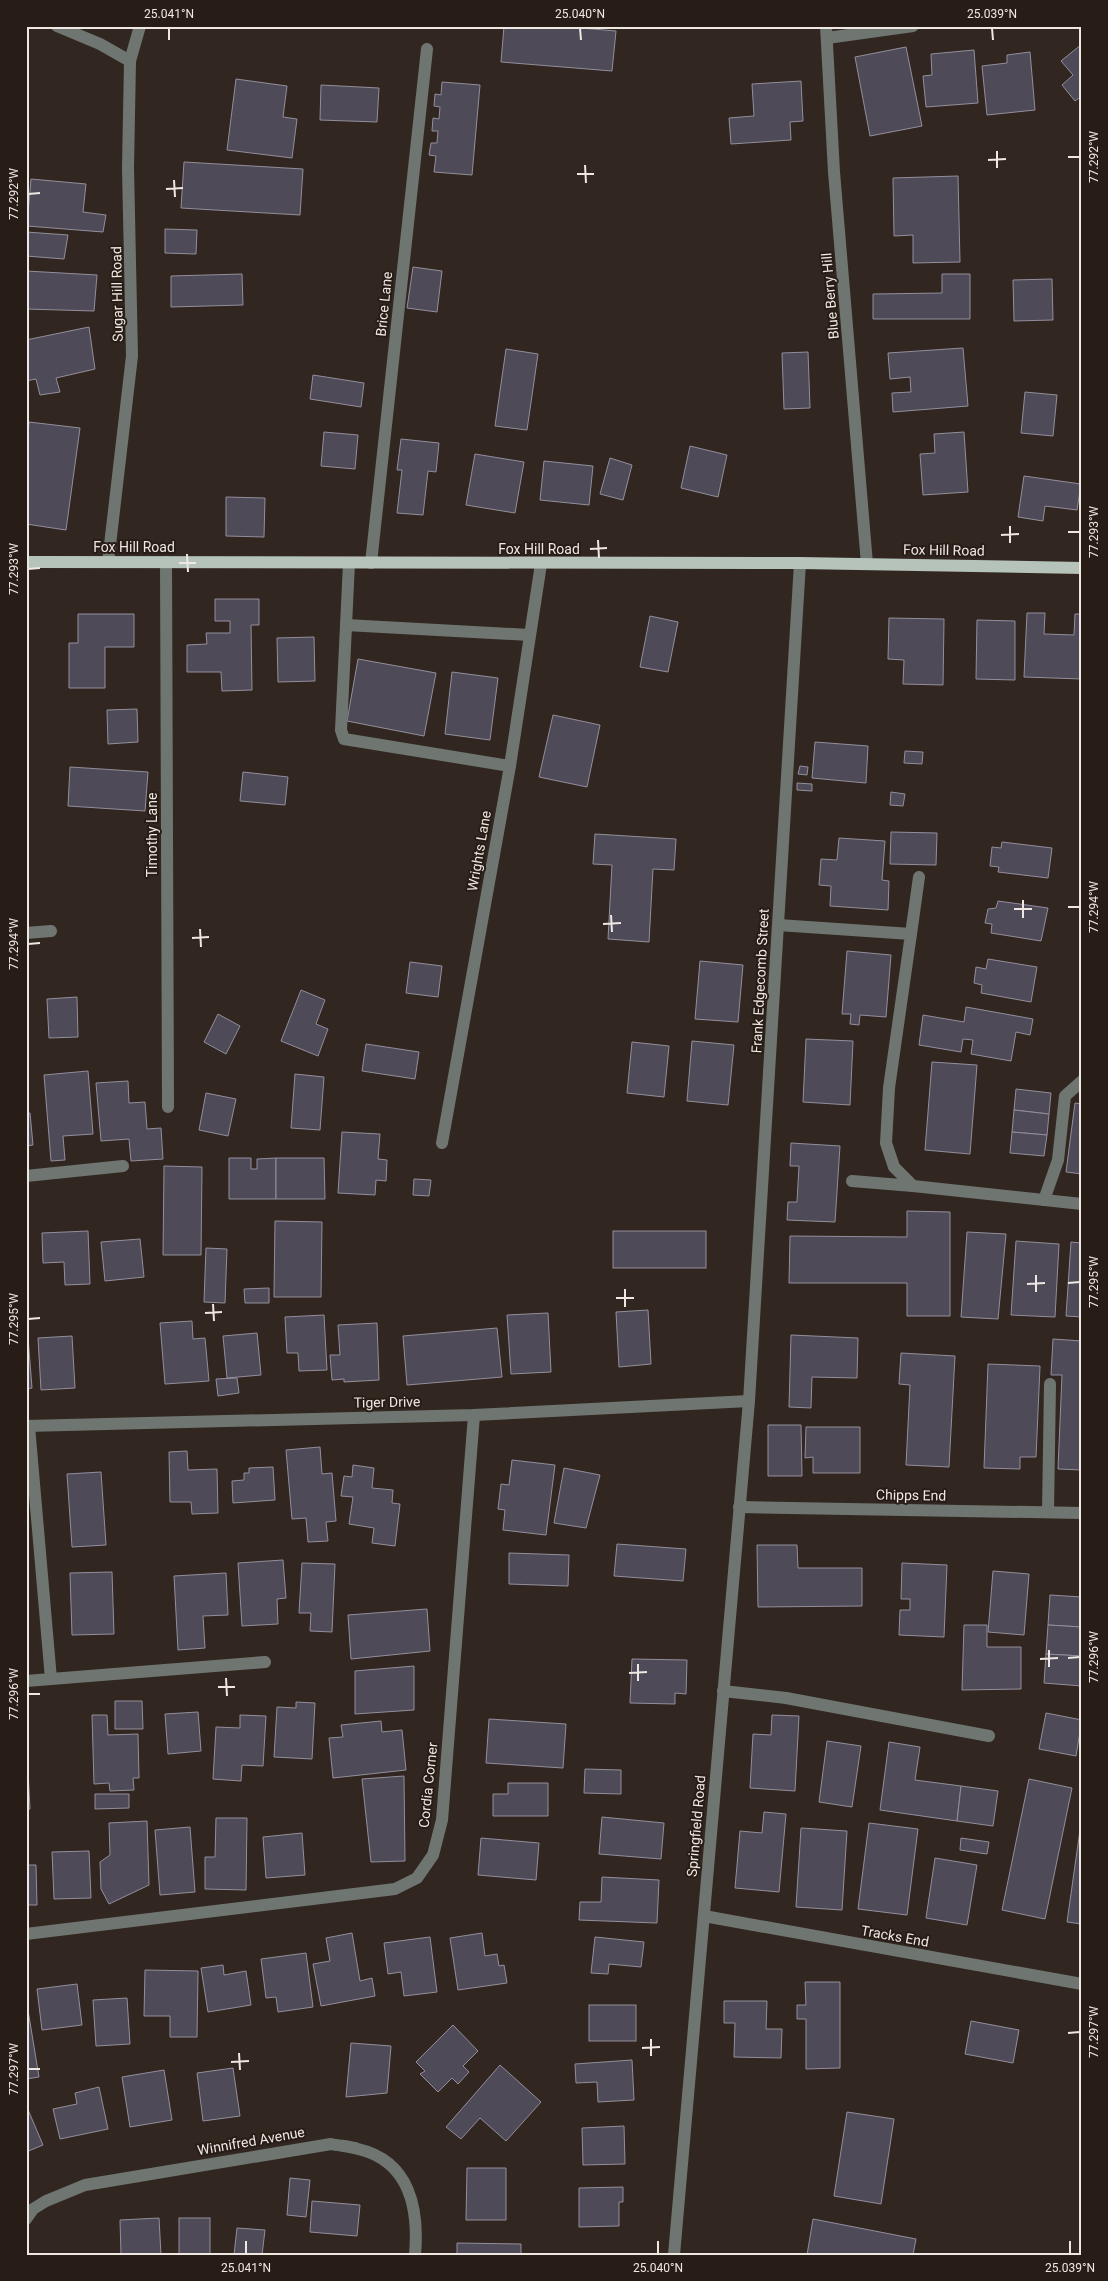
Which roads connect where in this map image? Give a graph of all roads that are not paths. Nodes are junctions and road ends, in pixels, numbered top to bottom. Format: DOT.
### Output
graph roads {
  1 [pos="57,26"];
  2 [pos="140,26"];
  3 [pos="913,26"];
  4 [pos="827,32"];
  5 [pos="427,49"];
  6 [pos="130,61"];
  7 [pos="26,562"];
  8 [pos="108,562"];
  9 [pos="166,562"];
  10 [pos="349,563"];
  11 [pos="371,563"];
  12 [pos="800,563"];
  13 [pos="541,564"];
  14 [pos="867,564"];
  15 [pos="1082,568"];
  16 [pos="346,626"];
  17 [pos="529,635"];
  18 [pos="510,766"];
  19 [pos="919,877"];
  20 [pos="778,925"];
  21 [pos="51,931"];
  22 [pos="26,933"];
  23 [pos="911,934"];
  24 [pos="1082,1081"];
  25 [pos="168,1107"];
  26 [pos="442,1143"];
  27 [pos="123,1166"];
  28 [pos="26,1176"];
  29 [pos="852,1181"];
  30 [pos="913,1186"];
  31 [pos="1044,1200"];
  32 [pos="1082,1204"];
  33 [pos="1050,1384"];
  34 [pos="749,1401"];
  35 [pos="474,1415"];
  36 [pos="28,1426"];
  37 [pos="739,1507"];
  38 [pos="1048,1512"];
  39 [pos="1082,1513"];
  40 [pos="265,1662"];
  41 [pos="51,1679"];
  42 [pos="26,1681"];
  43 [pos="723,1691"];
  44 [pos="989,1736"];
  45 [pos="704,1916"];
  46 [pos="26,1934"];
  47 [pos="1082,1984"];
  48 [pos="26,2218"];
  49 [pos="415,2255"];
  50 [pos="674,2255"];
  1 -- 6 [label="street"];
  2 -- 6 [label="street, Sugar Hill Road"];
  3 -- 4 [label="street"];
  4 -- 14 [label="street, Blue Berry Hill"];
  5 -- 11 [label="street, Brice Lane"];
  6 -- 8 [label="street, Sugar Hill Road"];
  7 -- 8 [label="main road, Fox Hill Road"];
  8 -- 9 [label="main road, Fox Hill Road"];
  9 -- 10 [label="main road, Fox Hill Road"];
  9 -- 25 [label="street, Timothy Lane"];
  10 -- 11 [label="main road, Fox Hill Road"];
  10 -- 16 [label="street"];
  11 -- 13 [label="main road, Fox Hill Road"];
  12 -- 13 [label="main road, Fox Hill Road"];
  12 -- 14 [label="main road, Fox Hill Road"];
  12 -- 20 [label="street, Frank Edgecomb Street"];
  13 -- 17 [label="street, Wrights Lane"];
  14 -- 15 [label="main road, Fox Hill Road"];
  16 -- 17 [label="street"];
  16 -- 18 [label="street"];
  17 -- 18 [label="street, Wrights Lane"];
  18 -- 26 [label="street, Wrights Lane"];
  19 -- 23 [label="street"];
  20 -- 23 [label="street"];
  20 -- 34 [label="street, Frank Edgecomb Street"];
  21 -- 22 [label="street"];
  23 -- 30 [label="street"];
  24 -- 31 [label="street"];
  27 -- 28 [label="street"];
  29 -- 30 [label="street"];
  30 -- 31 [label="street"];
  31 -- 32 [label="street"];
  33 -- 38 [label="street"];
  34 -- 35 [label="street, Tiger Drive"];
  34 -- 37 [label="street, Springfield Road"];
  35 -- 36 [label="street, Tiger Drive"];
  35 -- 46 [label="street, Cordia Corner"];
  36 -- 41 [label="street"];
  37 -- 38 [label="street, Chipps End"];
  37 -- 43 [label="street, Springfield Road"];
  38 -- 39 [label="street, Chipps End"];
  40 -- 41 [label="street"];
  41 -- 42 [label="street"];
  43 -- 44 [label="street"];
  43 -- 45 [label="street, Springfield Road"];
  45 -- 47 [label="street, Tracks End"];
  45 -- 50 [label="street, Springfield Road"];
  48 -- 49 [label="street, Winnifred Avenue"];
}
